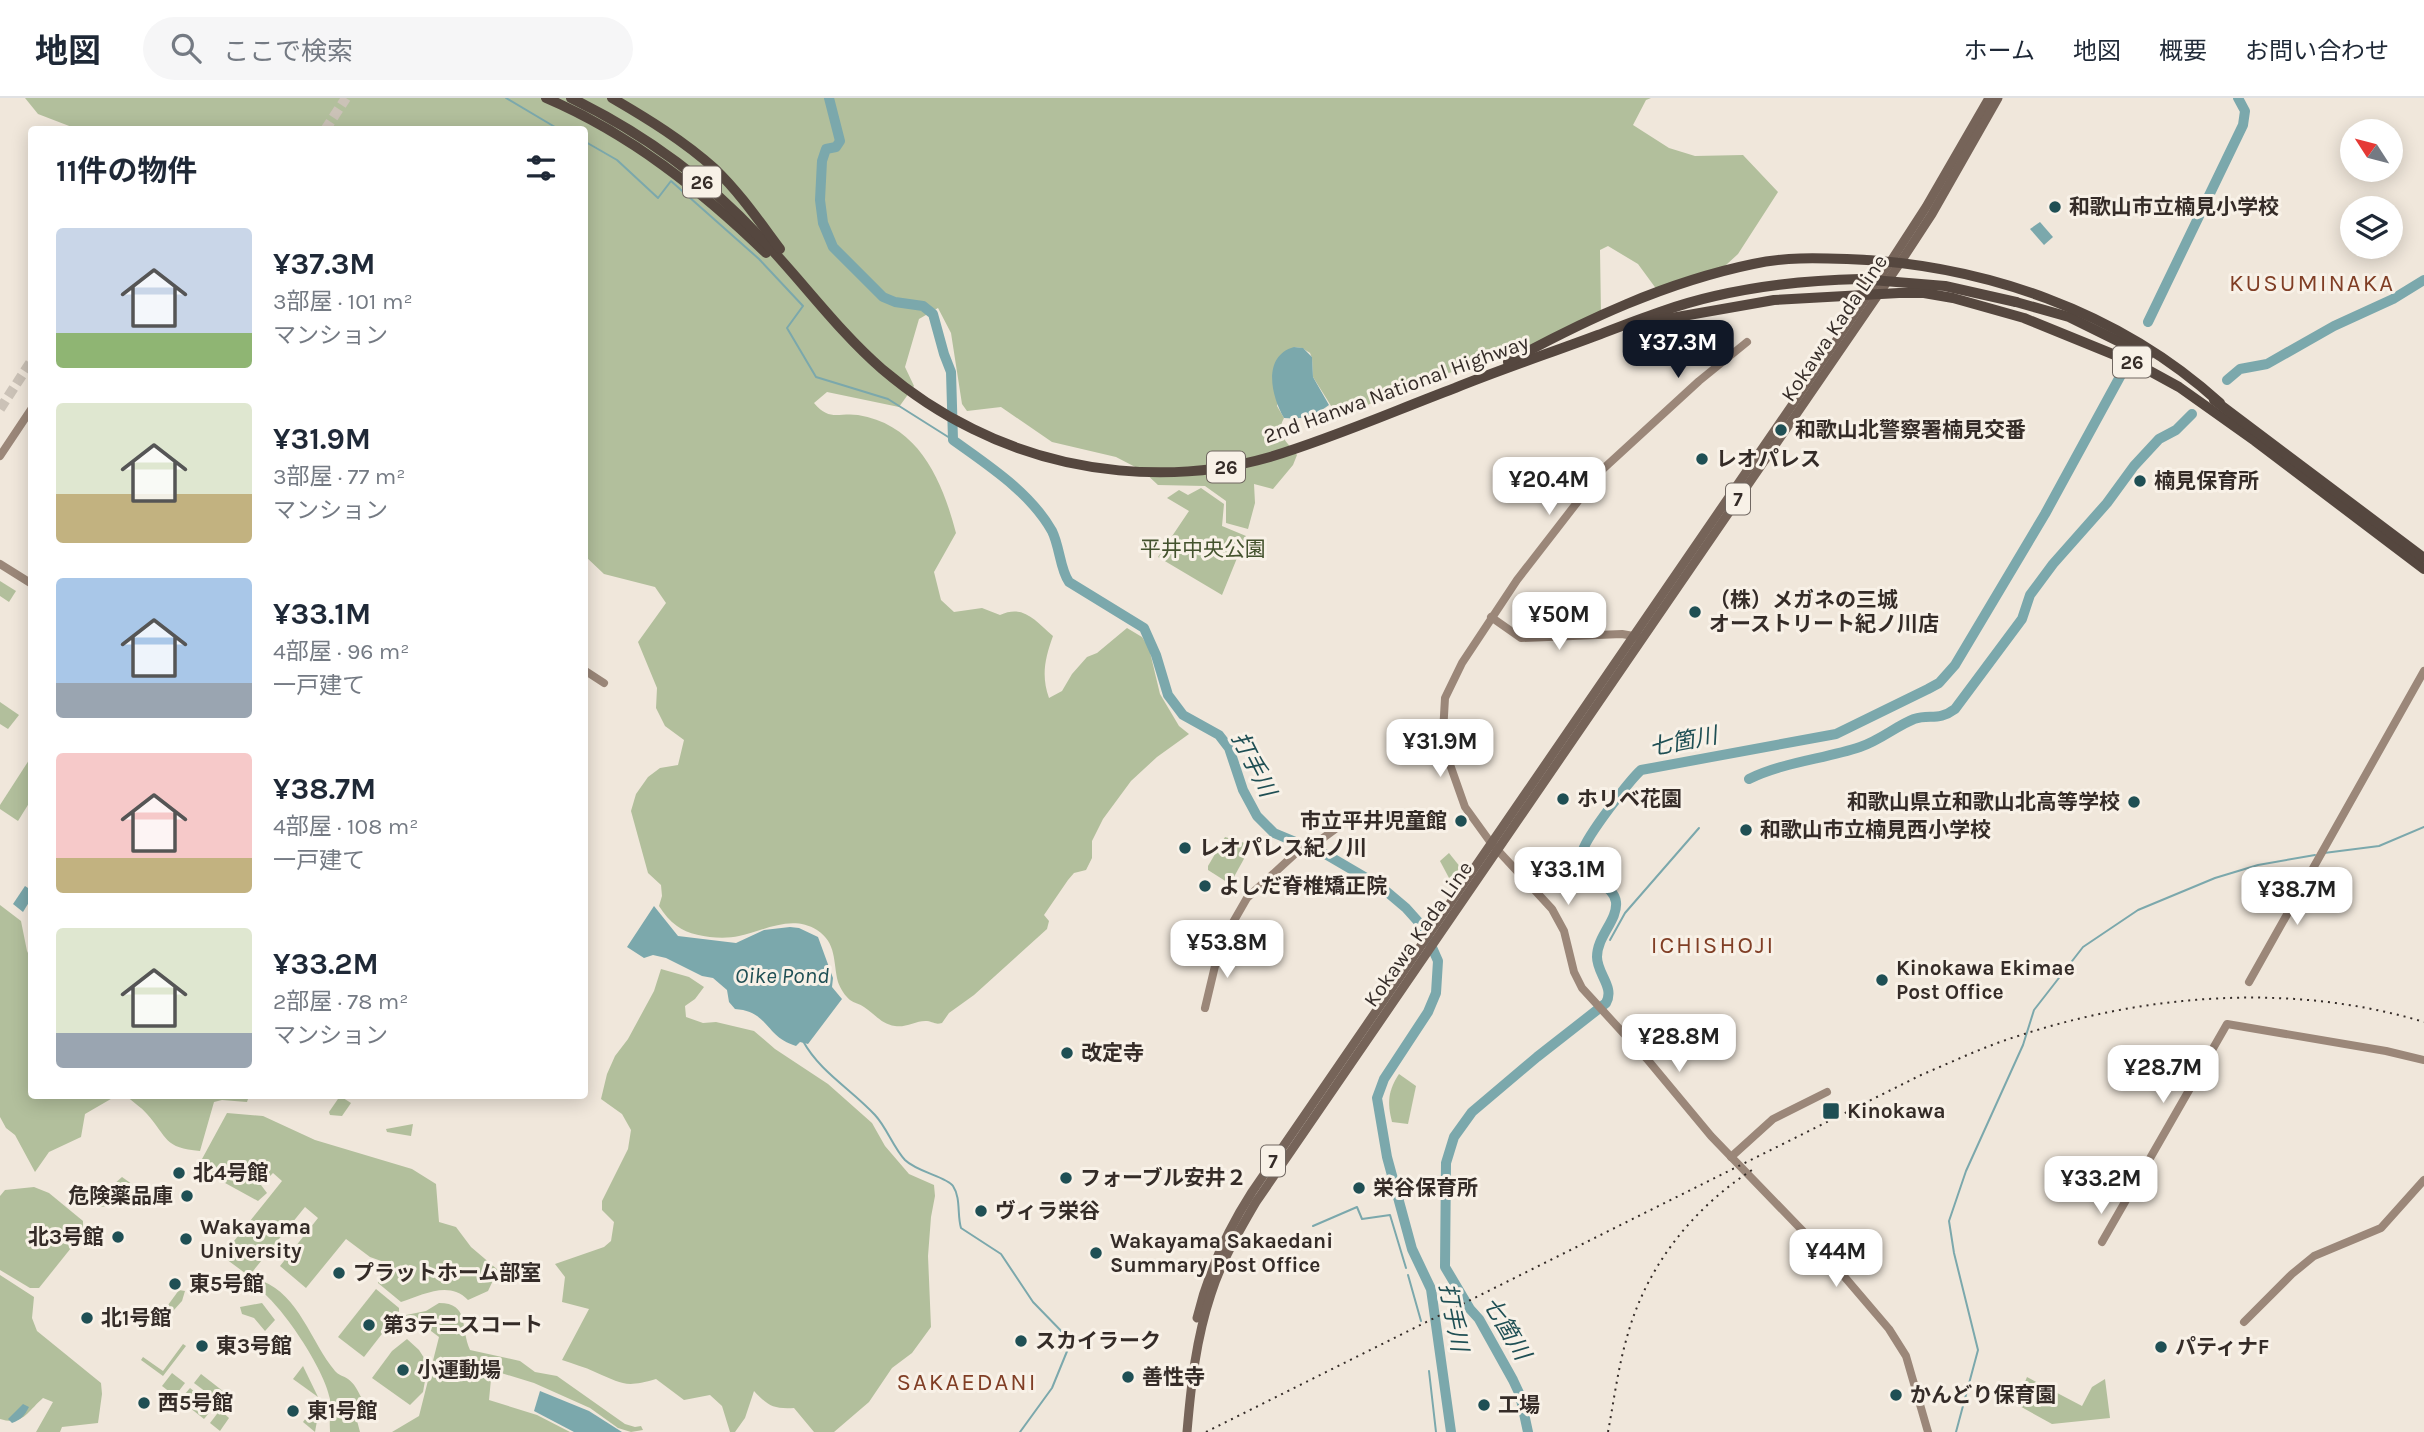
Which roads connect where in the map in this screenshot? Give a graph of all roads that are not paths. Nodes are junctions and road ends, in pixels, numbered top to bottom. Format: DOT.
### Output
graph roads {
  1 [pos="547,98"];
  2 [pos="571,98"];
  3 [pos="612,98"];
  4 [pos="1989,98"];
  5 [pos="1998,98"];
  6 [pos="1895,262"];
  7 [pos="812,293"];
  8 [pos="1873,294"];
  9 [pos="2016,302"];
  10 [pos="841,327"];
  11 [pos="1597,335"];
  12 [pos="1747,342"];
  13 [pos="1473,381"];
  14 [pos="2220,403"];
  15 [pos="28,414"];
  16 [pos="2255,441"];
  17 [pos="0,456"];
  18 [pos="2424,558"];
  19 [pos="0,564"];
  20 [pos="2424,569"];
  21 [pos="28,582"];
  22 [pos="1491,617"];
  23 [pos="1638,637"];
  24 [pos="2424,671"];
  25 [pos="588,673"];
  26 [pos="604,683"];
  27 [pos="1338,827"];
  28 [pos="1494,846"];
  29 [pos="2249,982"];
  30 [pos="1205,1008"];
  31 [pos="2424,1060"];
  32 [pos="1827,1092"];
  33 [pos="1731,1157"];
  34 [pos="2424,1180"];
  35 [pos="2102,1242"];
  36 [pos="2244,1322"];
  37 [pos="1193,1353"];
  38 [pos="1181,1432"];
  39 [pos="1186,1432"];
  40 [pos="1928,1432"];
  1 -- 10 [label="highway"];
  2 -- 7 [label="highway, 2nd Hanwa National Highway / 26"];
  3 -- 7 [label="highway"];
  4 -- 6 [label="main road, Kokawa Kada Line / 7"];
  5 -- 6 [label="main road, Kokawa Kada Line / 7"];
  6 -- 8 [label="main road, Kokawa Kada Line / 7"];
  6 -- 13 [label="highway"];
  6 -- 14 [label="highway, 26"];
  7 -- 10 [label="highway, 2nd Hanwa National Highway / 26"];
  8 -- 11 [label="highway"];
  8 -- 16 [label="highway, 26"];
  8 -- 23 [label="main road, Kokawa Kada Line / 7"];
  9 -- 11 [label="highway, 2nd Hanwa National Highway / 26, bridge"];
  9 -- 14 [label="highway, 26"];
  9 -- 16 [label="highway, 26"];
  10 -- 13 [label="highway, 2nd Hanwa National Highway / 26"];
  11 -- 13 [label="highway, 2nd Hanwa National Highway / 26"];
  12 -- 22 [label="street"];
  14 -- 18 [label="highway, 26"];
  15 -- 17 [label="street"];
  16 -- 20 [label="highway, 26"];
  19 -- 21 [label="street"];
  22 -- 23 [label="street"];
  22 -- 28 [label="street"];
  23 -- 28 [label="main road, Kokawa Kada Line / 7"];
  24 -- 29 [label="street"];
  25 -- 26 [label="street"];
  27 -- 30 [label="street"];
  28 -- 33 [label="street"];
  28 -- 37 [label="main road, Kokawa Kada Line / 7"];
  31 -- 35 [label="street"];
  32 -- 33 [label="street"];
  33 -- 40 [label="street"];
  34 -- 36 [label="street"];
  37 -- 38 [label="main road, Kokawa Kada Line / 7"];
  37 -- 39 [label="main road, Kokawa Kada Line / 7"];
}
